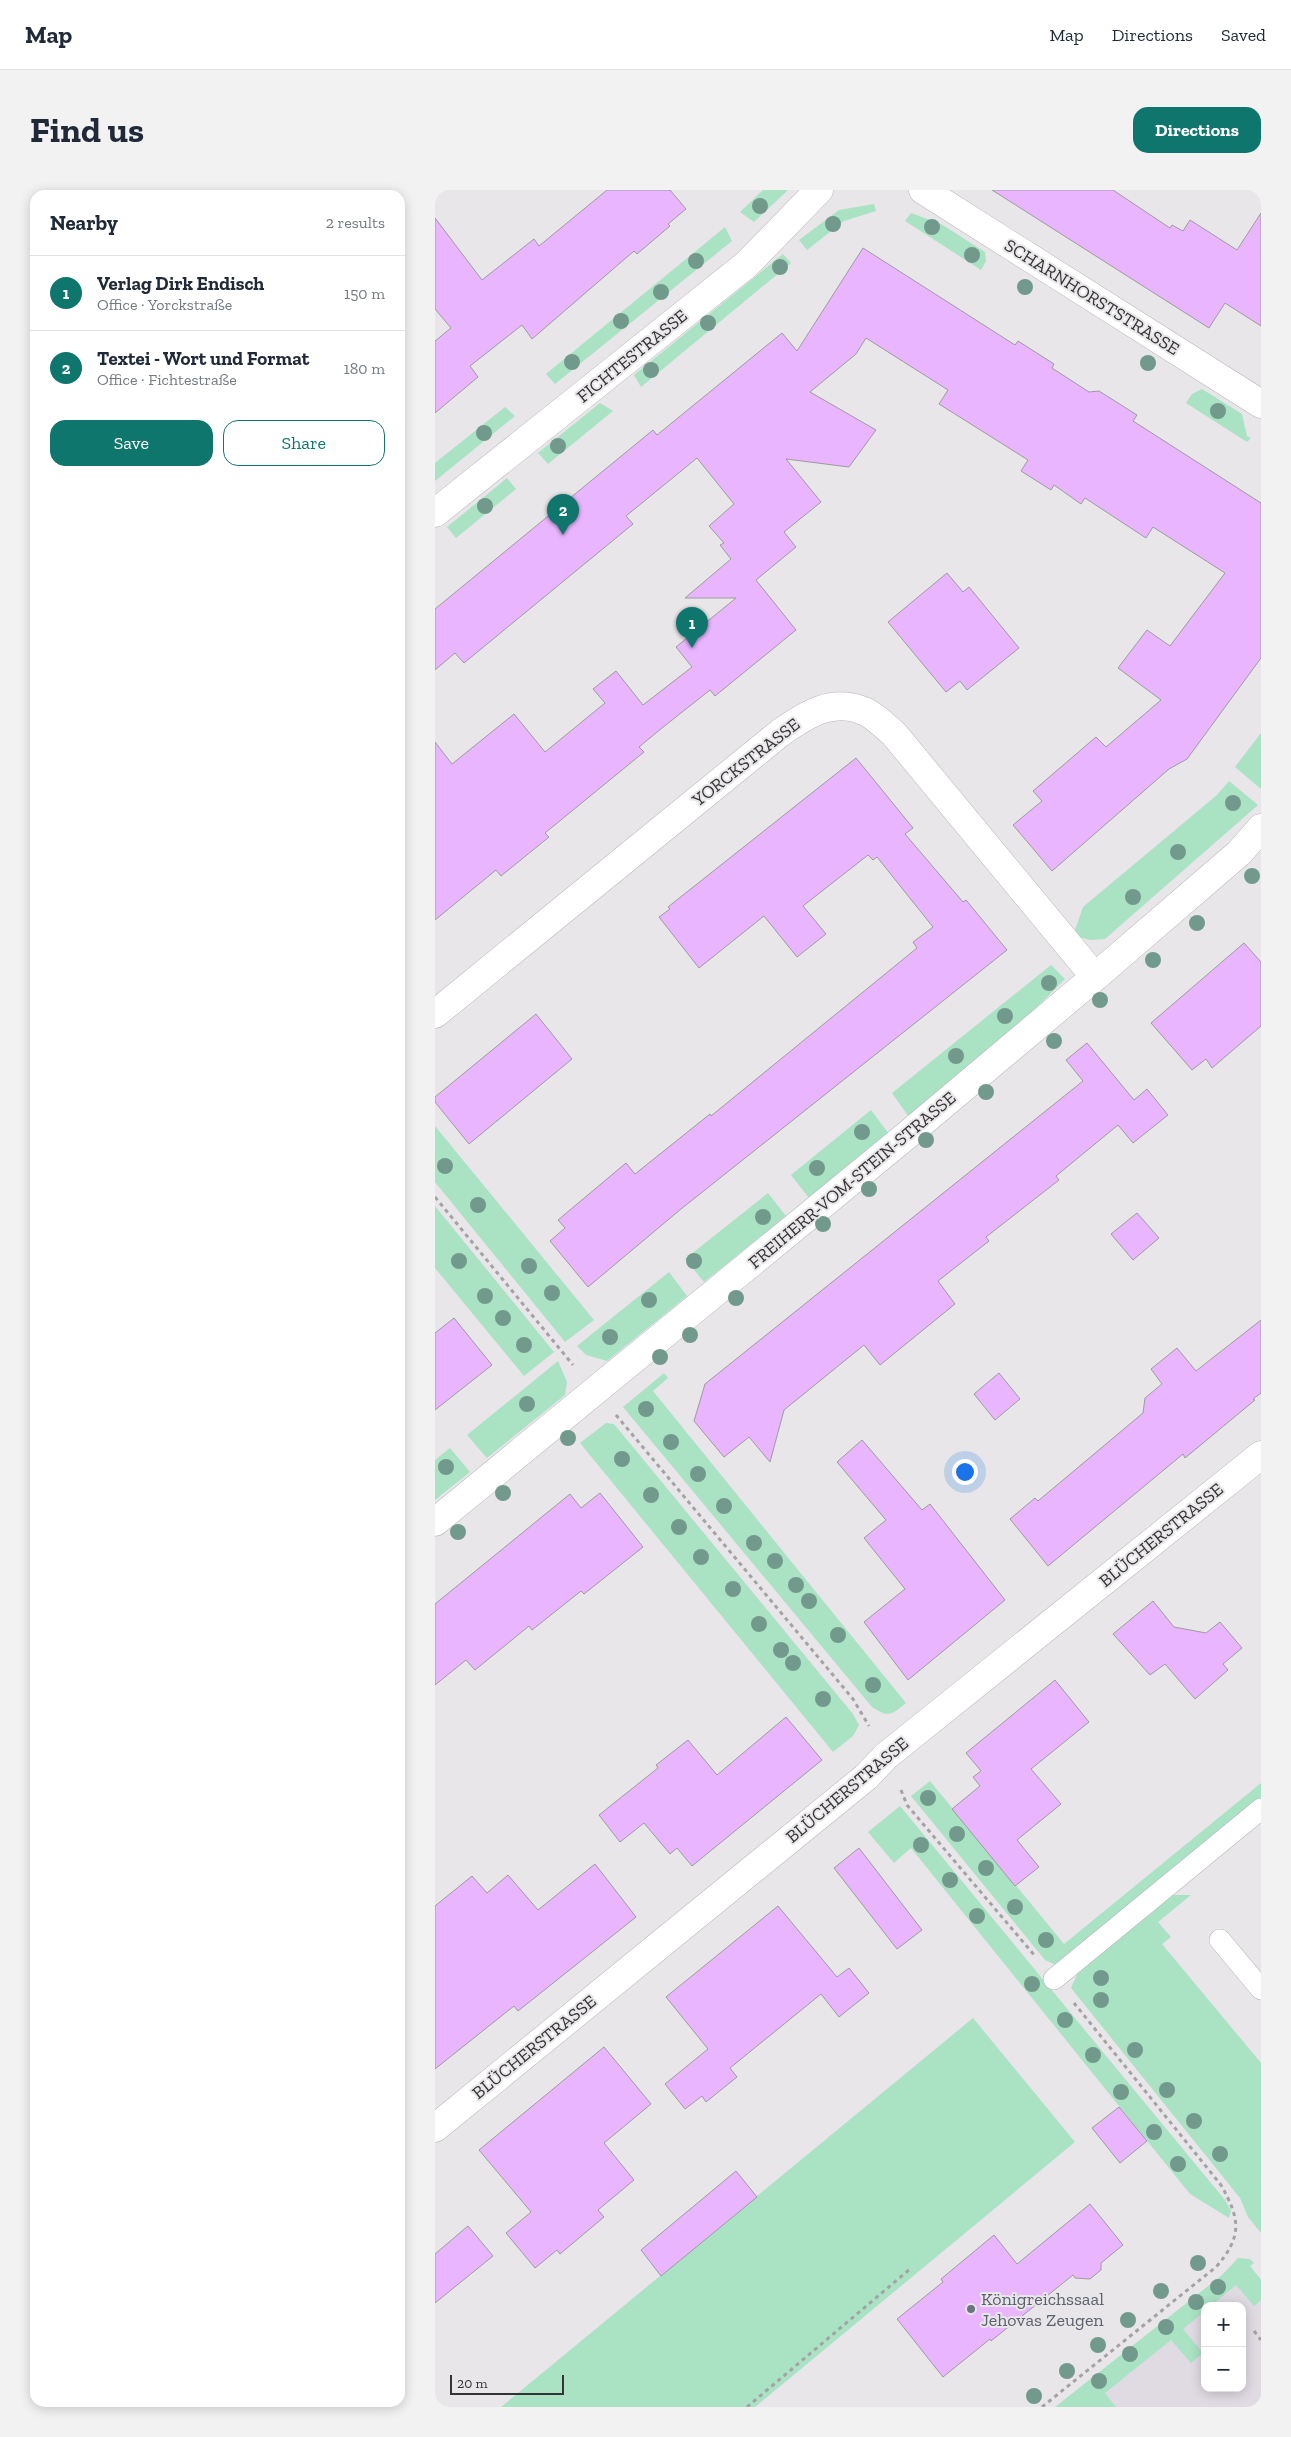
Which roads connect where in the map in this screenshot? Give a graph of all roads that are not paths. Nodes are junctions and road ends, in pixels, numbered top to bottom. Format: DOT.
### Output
graph roads {
  1 [pos="819,190"];
  2 [pos="923,190"];
  3 [pos="1261,404"];
  4 [pos="435,513"];
  5 [pos="1261,828"];
  6 [pos="1095,977"];
  7 [pos="435,1014"];
  8 [pos="1261,1455"];
  9 [pos="435,1522"];
  10 [pos="1261,1809"];
  11 [pos="1220,1940"];
  12 [pos="1054,1979"];
  13 [pos="1261,1989"];
  14 [pos="435,2128"];
  1 -- 4 [label="street, FICHTESTRASSE"];
  2 -- 3 [label="street, SCHARNHORSTSTRASSE"];
  5 -- 6 [label="street, FREIHERR-VOM-STEIN-STRASSE"];
  6 -- 7 [label="street, YORCKSTRASSE"];
  6 -- 9 [label="street, FREIHERR-VOM-STEIN-STRASSE"];
  8 -- 14 [label="street, BLÜCHERSTRASSE"];
  10 -- 12 [label="lane"];
  11 -- 13 [label="lane"];
}
